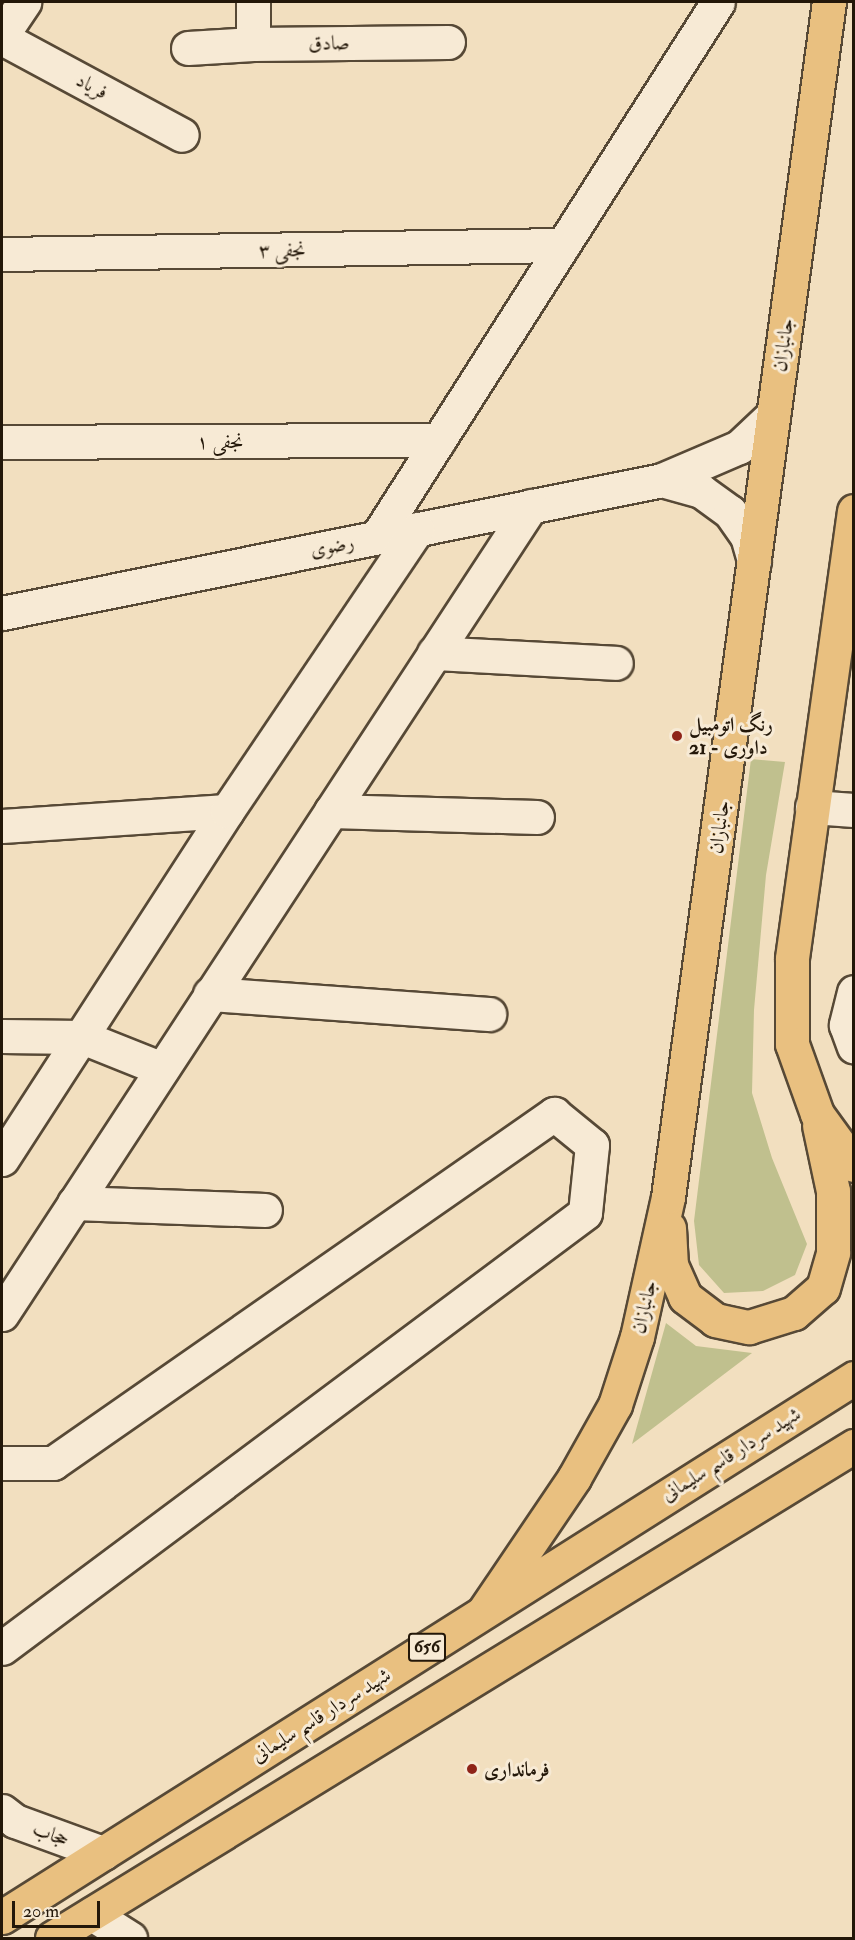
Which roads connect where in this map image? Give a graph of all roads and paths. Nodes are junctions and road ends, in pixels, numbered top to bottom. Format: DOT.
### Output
graph roads {
  1 [pos="24,2"];
  2 [pos="253,2"];
  3 [pos="718,2"];
  4 [pos="829,2"];
  5 [pos="2,36"];
  6 [pos="448,42"];
  7 [pos="254,44"];
  8 [pos="188,48"];
  9 [pos="182,135"];
  10 [pos="563,245"];
  11 [pos="2,254"];
  12 [pos="773,414"];
  13 [pos="439,440"];
  14 [pos="2,442"];
  15 [pos="662,480"];
  16 [pos="531,506"];
  17 [pos="854,511"];
  18 [pos="417,529"];
  19 [pos="377,537"];
  20 [pos="754,561"];
  21 [pos="2,613"];
  22 [pos="434,653"];
  23 [pos="616,663"];
  24 [pos="812,807"];
  25 [pos="854,810"];
  26 [pos="227,811"];
  27 [pos="331,811"];
  28 [pos="537,818"];
  29 [pos="2,826"];
  30 [pos="854,992"];
  31 [pos="210,994"];
  32 [pos="489,1014"];
  33 [pos="2,1036"];
  34 [pos="82,1037"];
  35 [pos="854,1047"];
  36 [pos="162,1069"];
  37 [pos="817,1114"];
  38 [pos="2,1159"];
  39 [pos="854,1165"];
  40 [pos="668,1197"];
  41 [pos="74,1203"];
  42 [pos="265,1210"];
  43 [pos="2,1314"];
  44 [pos="854,1378"];
  45 [pos="854,1446"];
  46 [pos="2,1463"];
  47 [pos="484,1611"];
  48 [pos="2,1648"];
  49 [pos="2,1811"];
  50 [pos="103,1853"];
  51 [pos="92,1914"];
  52 [pos="2,1917"];
  53 [pos="52,1938"];
  54 [pos="130,1938"];
  1 -- 5 [label="street, فریاد"];
  2 -- 7 [label="street"];
  3 -- 10 [label="street"];
  4 -- 12 [label="main road, جانبازان"];
  5 -- 9 [label="street, فریاد"];
  6 -- 7 [label="street, صادق"];
  7 -- 8 [label="street, صادق"];
  10 -- 11 [label="street, نجفی ۳"];
  10 -- 13 [label="street"];
  12 -- 15 [label="street, رضوی"];
  12 -- 20 [label="main road, جانبازان"];
  13 -- 14 [label="street, نجفی ۱"];
  13 -- 19 [label="street"];
  15 -- 16 [label="street, رضوی"];
  15 -- 20 [label="street"];
  16 -- 18 [label="street, رضوی"];
  16 -- 22 [label="street"];
  17 -- 24 [label="main road"];
  18 -- 19 [label="street, رضوی"];
  18 -- 26 [label="street"];
  19 -- 21 [label="street, رضوی"];
  20 -- 40 [label="main road, جانبازان"];
  22 -- 23 [label="street"];
  22 -- 27 [label="street"];
  24 -- 25 [label="street"];
  24 -- 37 [label="main road"];
  26 -- 29 [label="street"];
  26 -- 34 [label="street"];
  27 -- 28 [label="street"];
  27 -- 31 [label="street"];
  30 -- 35 [label="street"];
  31 -- 32 [label="street"];
  31 -- 36 [label="street"];
  33 -- 34 [label="street"];
  34 -- 36 [label="street"];
  34 -- 38 [label="street"];
  36 -- 41 [label="street"];
  37 -- 39 [label="main road"];
  37 -- 40 [label="main road"];
  40 -- 47 [label="main road, جانبازان"];
  41 -- 42 [label="street"];
  41 -- 43 [label="street"];
  44 -- 47 [label="main road, شهید سردار قاسم سلیمانی / 656"];
  45 -- 51 [label="main road, 656"];
  46 -- 48 [label="street"];
  47 -- 50 [label="main road, شهید سردار قاسم سلیمانی / 656"];
  49 -- 50 [label="street, حجاب"];
  50 -- 52 [label="main road, شهید سردار قاسم سلیمانی / 656"];
  51 -- 53 [label="main road, 656"];
  51 -- 54 [label="street"];
}
